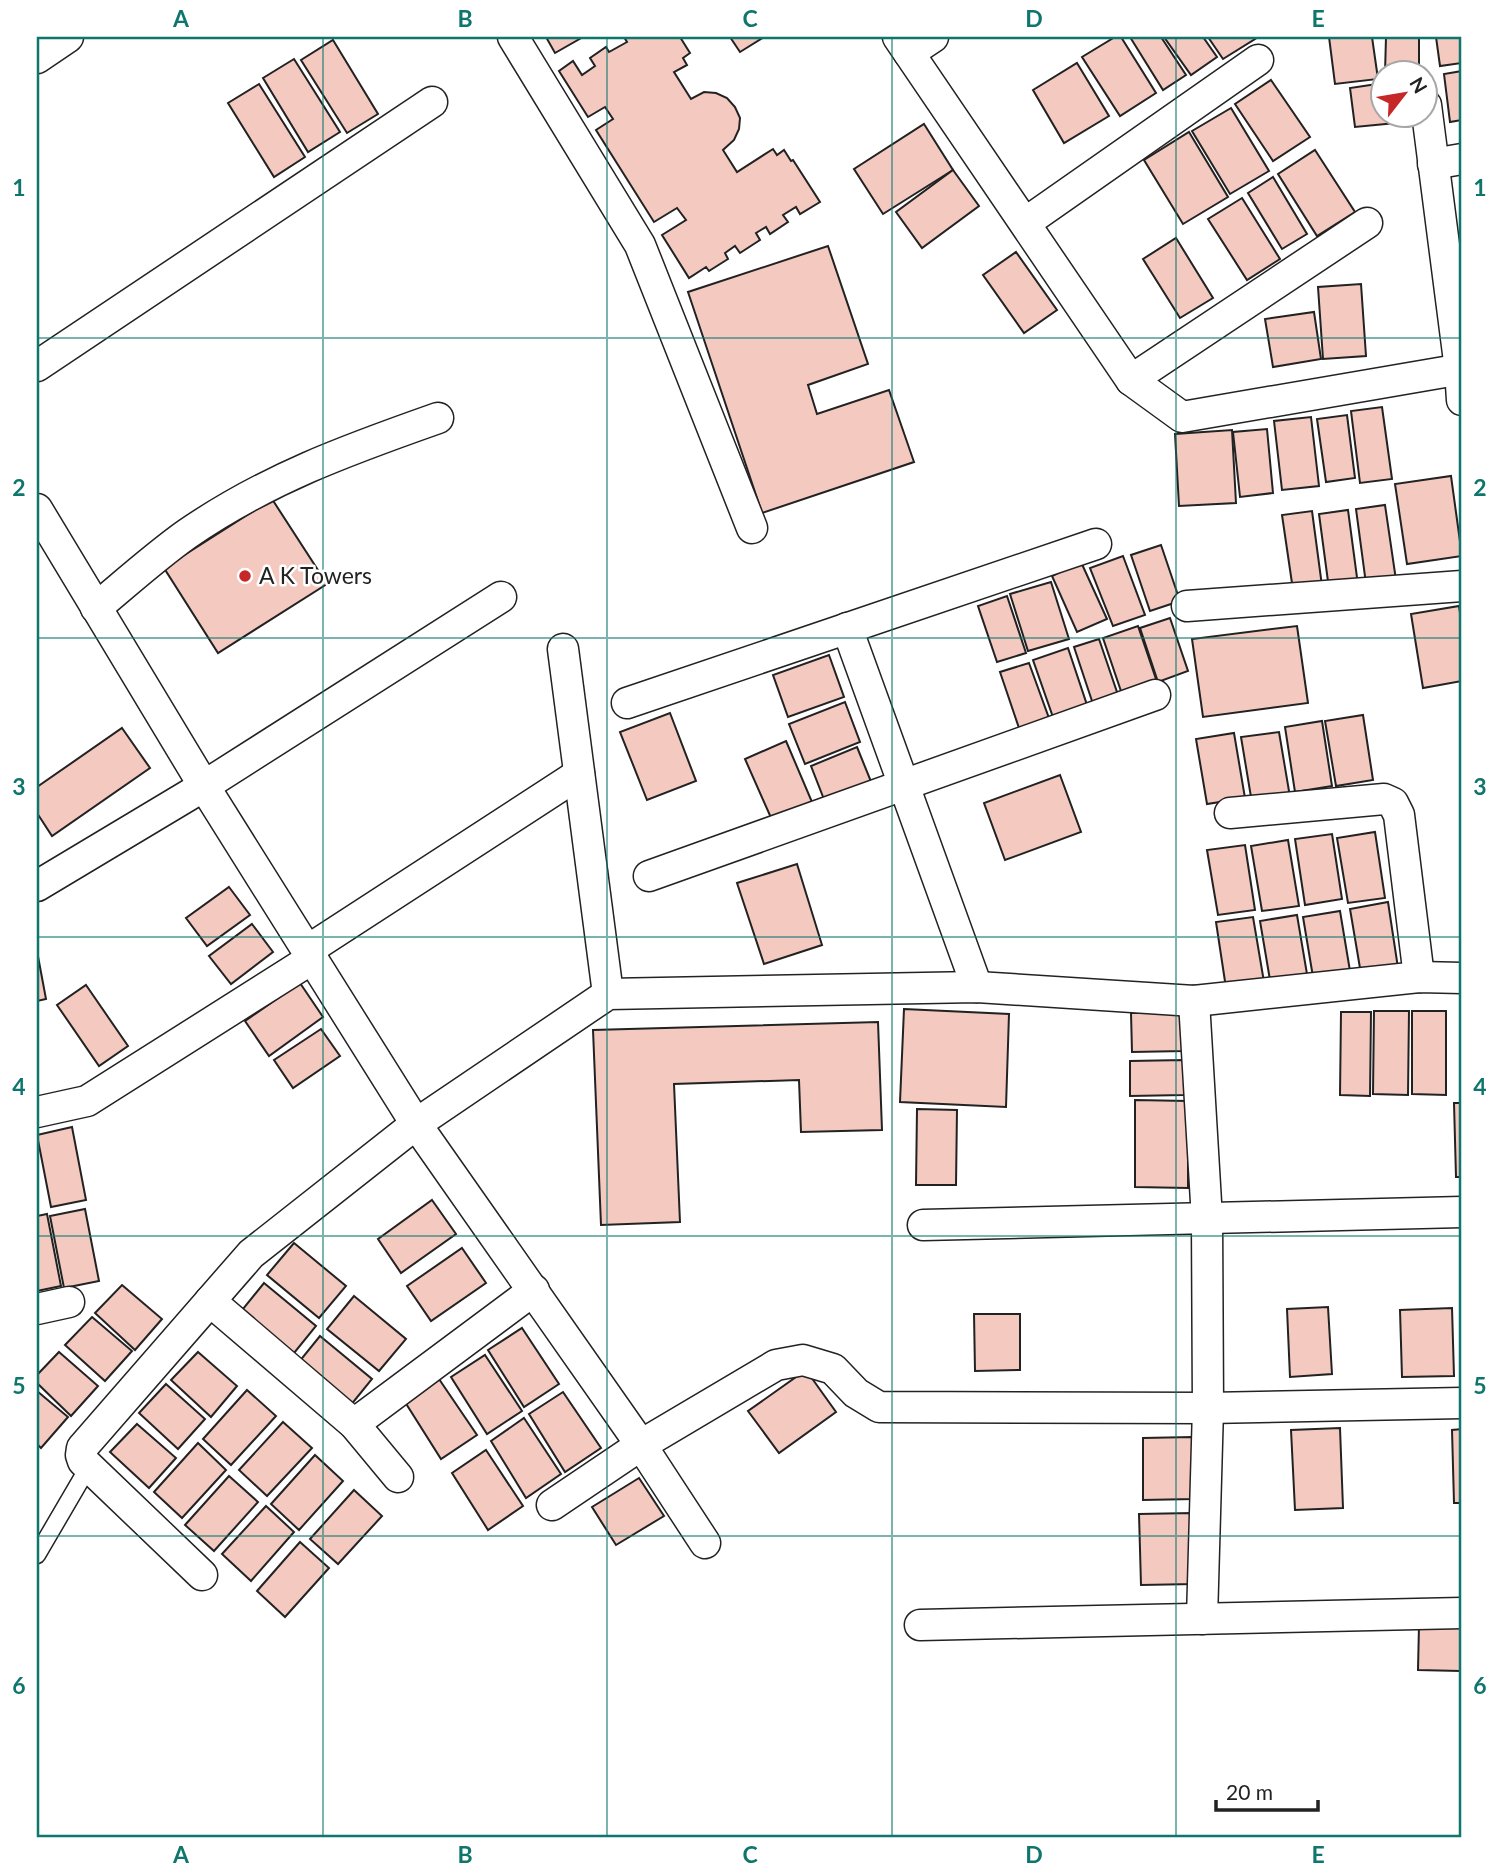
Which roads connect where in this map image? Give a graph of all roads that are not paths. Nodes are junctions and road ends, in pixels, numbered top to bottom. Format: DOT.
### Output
graph roads {
  1 [pos="68,37"];
  2 [pos="513,37"];
  3 [pos="933,37"];
  4 [pos="903,45"];
  5 [pos="37,58"];
  6 [pos="1258,60"];
  7 [pos="432,102"];
  8 [pos="1429,130"];
  9 [pos="1462,159"];
  10 [pos="1433,164"];
  11 [pos="1025,223"];
  12 [pos="1367,223"];
  13 [pos="37,366"];
  14 [pos="1461,369"];
  15 [pos="1131,380"];
  16 [pos="1462,400"];
  17 [pos="438,418"];
  18 [pos="37,509"];
  19 [pos="752,528"];
  20 [pos="1096,544"];
  21 [pos="1462,586"];
  22 [pos="501,597"];
  23 [pos="1187,606"];
  24 [pos="96,608"];
  25 [pos="847,628"];
  26 [pos="563,649"];
  27 [pos="1155,695"];
  28 [pos="627,703"];
  29 [pos="579,774"];
  30 [pos="903,785"];
  31 [pos="204,786"];
  32 [pos="1230,813"];
  33 [pos="649,876"];
  34 [pos="37,886"];
  35 [pos="311,954"];
  36 [pos="1419,977"];
  37 [pos="1462,978"];
  38 [pos="977,987"];
  39 [pos="608,994"];
  40 [pos="1194,1001"];
  41 [pos="37,1112"];
  42 [pos="416,1124"];
  43 [pos="1462,1212"];
  44 [pos="1207,1219"];
  45 [pos="923,1225"];
  46 [pos="534,1290"];
  47 [pos="210,1301"];
  48 [pos="69,1302"];
  49 [pos="37,1309"];
  50 [pos="1462,1403"];
  51 [pos="1208,1408"];
  52 [pos="354,1424"];
  53 [pos="641,1445"];
  54 [pos="89,1466"];
  55 [pos="398,1477"];
  56 [pos="552,1505"];
  57 [pos="705,1543"];
  58 [pos="37,1555"];
  59 [pos="202,1575"];
  60 [pos="1462,1613"];
  61 [pos="1202,1619"];
  62 [pos="920,1625"];
  1 -- 5 [label="street"];
  2 -- 19 [label="street"];
  3 -- 4 [label="street"];
  4 -- 11 [label="street"];
  6 -- 11 [label="street"];
  7 -- 13 [label="street"];
  8 -- 10 [label="street"];
  9 -- 10 [label="street"];
  10 -- 14 [label="street"];
  11 -- 15 [label="street"];
  12 -- 15 [label="street"];
  14 -- 15 [label="street"];
  14 -- 16 [label="street"];
  17 -- 24 [label="street"];
  18 -- 24 [label="street"];
  20 -- 25 [label="street"];
  21 -- 23 [label="street"];
  22 -- 31 [label="street"];
  24 -- 31 [label="street"];
  25 -- 28 [label="street"];
  25 -- 30 [label="street"];
  26 -- 29 [label="street"];
  27 -- 30 [label="street"];
  29 -- 35 [label="street"];
  29 -- 39 [label="street"];
  30 -- 33 [label="street"];
  30 -- 38 [label="street"];
  31 -- 34 [label="street"];
  31 -- 35 [label="street"];
  32 -- 36 [label="street"];
  35 -- 41 [label="street"];
  35 -- 42 [label="street"];
  36 -- 37 [label="street"];
  36 -- 40 [label="street"];
  38 -- 39 [label="street"];
  38 -- 40 [label="street"];
  39 -- 42 [label="street"];
  40 -- 44 [label="street"];
  42 -- 46 [label="street"];
  42 -- 47 [label="street"];
  43 -- 44 [label="street"];
  44 -- 45 [label="street"];
  44 -- 51 [label="street"];
  46 -- 52 [label="street"];
  46 -- 53 [label="street"];
  47 -- 52 [label="street"];
  47 -- 54 [label="street"];
  48 -- 49 [label="street"];
  50 -- 51 [label="street"];
  51 -- 53 [label="street"];
  51 -- 61 [label="street"];
  52 -- 55 [label="street"];
  53 -- 56 [label="street"];
  53 -- 57 [label="street"];
  54 -- 58 [label="lane"];
  54 -- 59 [label="street"];
  60 -- 61 [label="street"];
  61 -- 62 [label="street"];
}
